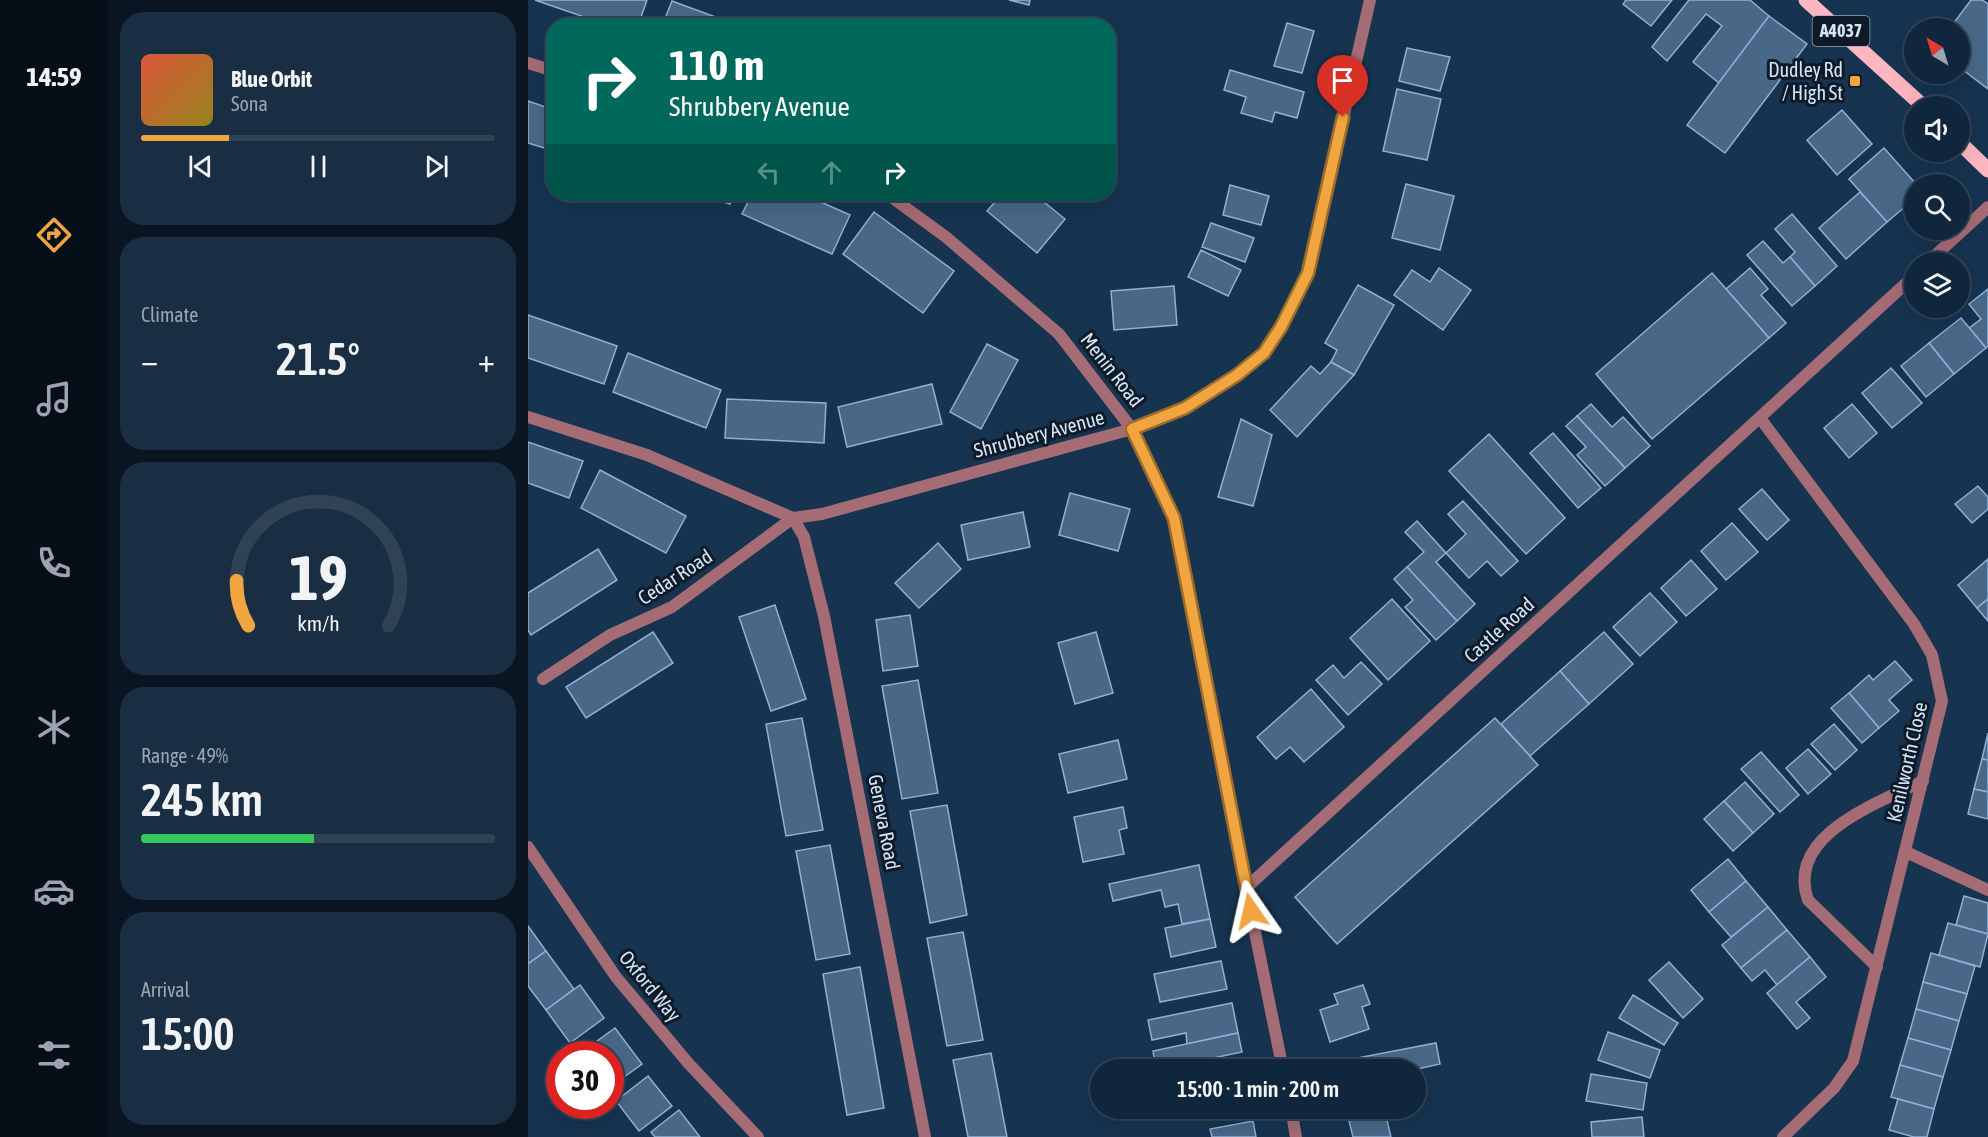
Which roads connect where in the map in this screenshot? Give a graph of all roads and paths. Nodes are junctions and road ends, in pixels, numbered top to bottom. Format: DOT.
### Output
graph roads {
  1 [pos="1370,0"];
  2 [pos="1806,0"];
  3 [pos="528,63"];
  4 [pos="546,69"];
  5 [pos="1912,96"];
  6 [pos="1970,153"];
  7 [pos="1988,170"];
  8 [pos="897,201"];
  9 [pos="1988,207"];
  10 [pos="1940,252"];
  11 [pos="1904,285"];
  12 [pos="528,417"];
  13 [pos="1760,418"];
  14 [pos="1132,429"];
  15 [pos="793,518"];
  16 [pos="543,678"];
  17 [pos="1923,781"];
  18 [pos="528,847"];
  19 [pos="1906,852"];
  20 [pos="1246,888"];
  21 [pos="1988,890"];
  22 [pos="1877,967"];
  23 [pos="1281,1059"];
  24 [pos="1293,1119"];
  25 [pos="758,1137"];
  26 [pos="925,1137"];
  27 [pos="1296,1137"];
  28 [pos="1783,1137"];
  1 -- 14 [label="street, Shrubbery Avenue"];
  2 -- 5 [label="main road, A4037"];
  3 -- 4 [label="street"];
  6 -- 7 [label="main road"];
  8 -- 14 [label="street, Menin Road"];
  9 -- 10 [label="street"];
  11 -- 13 [label="street, Castle Road"];
  12 -- 15 [label="street"];
  13 -- 17 [label="street, Kenilworth Close"];
  13 -- 20 [label="street, Castle Road"];
  14 -- 15 [label="street, Shrubbery Avenue"];
  14 -- 20 [label="street, Menin Road"];
  15 -- 16 [label="street, Cedar Road"];
  15 -- 26 [label="street, Geneva Road"];
  17 -- 19 [label="street, Kenilworth Close"];
  17 -- 22 [label="street"];
  18 -- 25 [label="street, Oxford Way"];
  19 -- 21 [label="street"];
  19 -- 22 [label="street, Kenilworth Close"];
  20 -- 23 [label="street"];
  22 -- 28 [label="street, Kenilworth Close"];
  24 -- 27 [label="street"];
}
